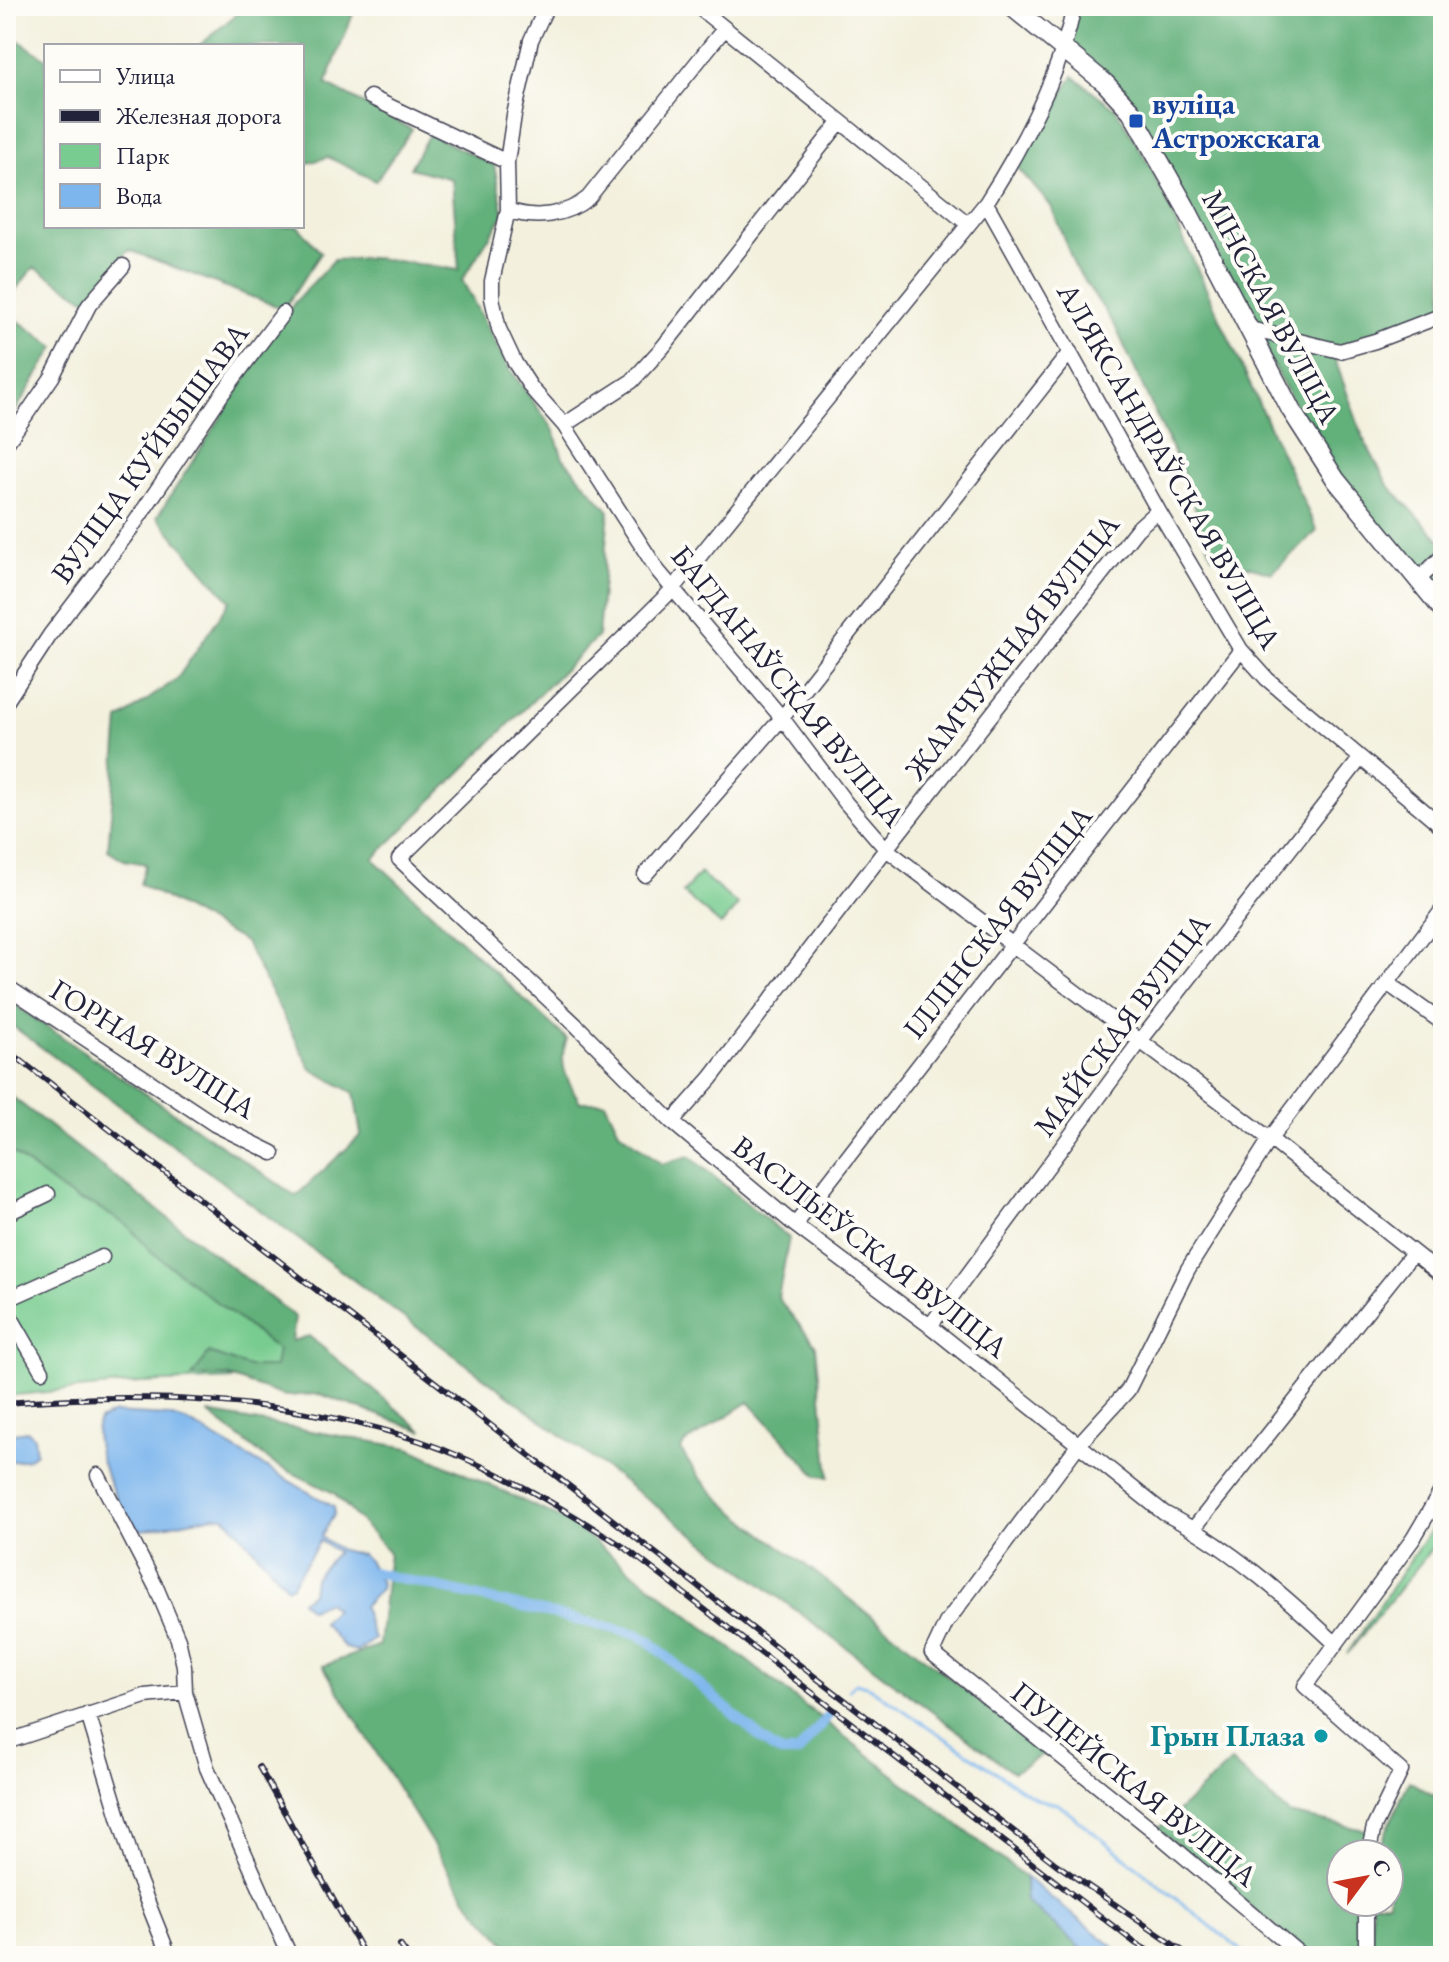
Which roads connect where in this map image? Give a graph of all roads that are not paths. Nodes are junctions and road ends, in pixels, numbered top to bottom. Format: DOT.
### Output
graph roads {
  1 [pos="547,6"];
  2 [pos="697,6"];
  3 [pos="1011,6"];
  4 [pos="1074,6"];
  5 [pos="724,29"];
  6 [pos="1064,48"];
  7 [pos="370,97"];
  8 [pos="840,122"];
  9 [pos="507,162"];
  10 [pos="986,203"];
  11 [pos="508,210"];
  12 [pos="968,224"];
  13 [pos="123,266"];
  14 [pos="283,313"];
  15 [pos="1443,315"];
  16 [pos="1250,329"];
  17 [pos="1070,352"];
  18 [pos="564,425"];
  19 [pos="6,444"];
  20 [pos="1158,510"];
  21 [pos="1443,556"];
  22 [pos="1417,581"];
  23 [pos="673,589"];
  24 [pos="1443,610"];
  25 [pos="1241,650"];
  26 [pos="6,702"];
  27 [pos="782,718"];
  28 [pos="1360,759"];
  29 [pos="1443,827"];
  30 [pos="886,849"];
  31 [pos="645,875"];
  32 [pos="1443,909"];
  33 [pos="1015,944"];
  34 [pos="1387,983"];
  35 [pos="6,986"];
  36 [pos="1443,1023"];
  37 [pos="1141,1040"];
  38 [pos="672,1122"];
  39 [pos="1270,1139"];
  40 [pos="273,1153"];
  41 [pos="48,1194"];
  42 [pos="6,1214"];
  43 [pos="795,1225"];
  44 [pos="1413,1253"];
  45 [pos="102,1257"];
  46 [pos="1443,1276"];
  47 [pos="6,1300"];
  48 [pos="6,1309"];
  49 [pos="930,1326"];
  50 [pos="42,1371"];
  51 [pos="1079,1444"];
  52 [pos="98,1475"];
  53 [pos="1443,1488"];
  54 [pos="1194,1528"];
  55 [pos="1336,1644"];
  56 [pos="185,1692"];
  57 [pos="88,1714"];
  58 [pos="6,1742"];
  59 [pos="1372,1838"];
  60 [pos="1366,1918"];
  61 [pos="169,1956"];
  62 [pos="290,1956"];
  63 [pos="1302,1956"];
  64 [pos="1366,1956"];
  1 -- 9 [label="street, БАГДАНАЎСКАЯ ВУЛІЦА"];
  2 -- 5 [label="street"];
  3 -- 6 [label="main road, МІНСКАЯ ВУЛІЦА"];
  4 -- 6 [label="street"];
  5 -- 8 [label="street"];
  5 -- 11 [label="street"];
  6 -- 10 [label="street"];
  6 -- 16 [label="main road, МІНСКАЯ ВУЛІЦА"];
  7 -- 9 [label="street"];
  8 -- 12 [label="street"];
  8 -- 18 [label="street"];
  9 -- 11 [label="street, БАГДАНАЎСКАЯ ВУЛІЦА"];
  10 -- 12 [label="street"];
  10 -- 17 [label="street, АЛЯКСАНДРАЎСКАЯ ВУЛІЦА"];
  11 -- 18 [label="street, БАГДАНАЎСКАЯ ВУЛІЦА"];
  12 -- 23 [label="street"];
  13 -- 19 [label="street"];
  14 -- 26 [label="street, ВУЛІЦА КУЙБЫШАВА"];
  15 -- 16 [label="street"];
  16 -- 22 [label="main road, МІНСКАЯ ВУЛІЦА"];
  17 -- 20 [label="street, АЛЯКСАНДРАЎСКАЯ ВУЛІЦА"];
  17 -- 27 [label="street"];
  18 -- 23 [label="street, БАГДАНАЎСКАЯ ВУЛІЦА"];
  20 -- 25 [label="street, АЛЯКСАНДРАЎСКАЯ ВУЛІЦА"];
  20 -- 30 [label="street, ЖАМЧУЖНАЯ ВУЛІЦА"];
  21 -- 22 [label="street"];
  22 -- 24 [label="main road, МІНСКАЯ ВУЛІЦА"];
  23 -- 27 [label="street, БАГДАНАЎСКАЯ ВУЛІЦА"];
  23 -- 38 [label="street, ВАСІЛЬЕЎСКАЯ ВУЛІЦА"];
  25 -- 28 [label="street, АЛЯКСАНДРАЎСКАЯ ВУЛІЦА"];
  25 -- 33 [label="street, ІЛЛІНСКАЯ ВУЛІЦА"];
  27 -- 30 [label="street, БАГДАНАЎСКАЯ ВУЛІЦА"];
  27 -- 31 [label="street"];
  28 -- 29 [label="street, АЛЯКСАНДРАЎСКАЯ ВУЛІЦА"];
  28 -- 37 [label="street, МАЙСКАЯ ВУЛІЦА"];
  30 -- 33 [label="street, БАГДАНАЎСКАЯ ВУЛІЦА"];
  30 -- 38 [label="street, ЖАМЧУЖНАЯ ВУЛІЦА"];
  32 -- 34 [label="street"];
  33 -- 37 [label="street, БАГДАНАЎСКАЯ ВУЛІЦА"];
  33 -- 43 [label="street, ІЛЛІНСКАЯ ВУЛІЦА"];
  34 -- 36 [label="street"];
  34 -- 39 [label="street"];
  35 -- 40 [label="street, ГОРНАЯ ВУЛІЦА"];
  37 -- 39 [label="street, БАГДАНАЎСКАЯ ВУЛІЦА"];
  37 -- 49 [label="street, МАЙСКАЯ ВУЛІЦА"];
  38 -- 43 [label="street, ВАСІЛЬЕЎСКАЯ ВУЛІЦА"];
  39 -- 44 [label="street, БАГДАНАЎСКАЯ ВУЛІЦА"];
  39 -- 51 [label="street"];
  41 -- 42 [label="street"];
  43 -- 49 [label="street, ВАСІЛЬЕЎСКАЯ ВУЛІЦА"];
  44 -- 46 [label="street, БАГДАНАЎСКАЯ ВУЛІЦА"];
  44 -- 54 [label="street"];
  45 -- 47 [label="street"];
  48 -- 50 [label="street"];
  49 -- 51 [label="street, ВАСІЛЬЕЎСКАЯ ВУЛІЦА"];
  51 -- 54 [label="street, ВАСІЛЬЕЎСКАЯ ВУЛІЦА"];
  51 -- 63 [label="street, ПУЦЕЙСКАЯ ВУЛІЦА"];
  52 -- 56 [label="street"];
  53 -- 55 [label="street"];
  54 -- 55 [label="street, ВАСІЛЬЕЎСКАЯ ВУЛІЦА"];
  55 -- 59 [label="street"];
  56 -- 57 [label="street"];
  56 -- 62 [label="street"];
  57 -- 58 [label="street"];
  57 -- 61 [label="street"];
  60 -- 64 [label="street"];
}
